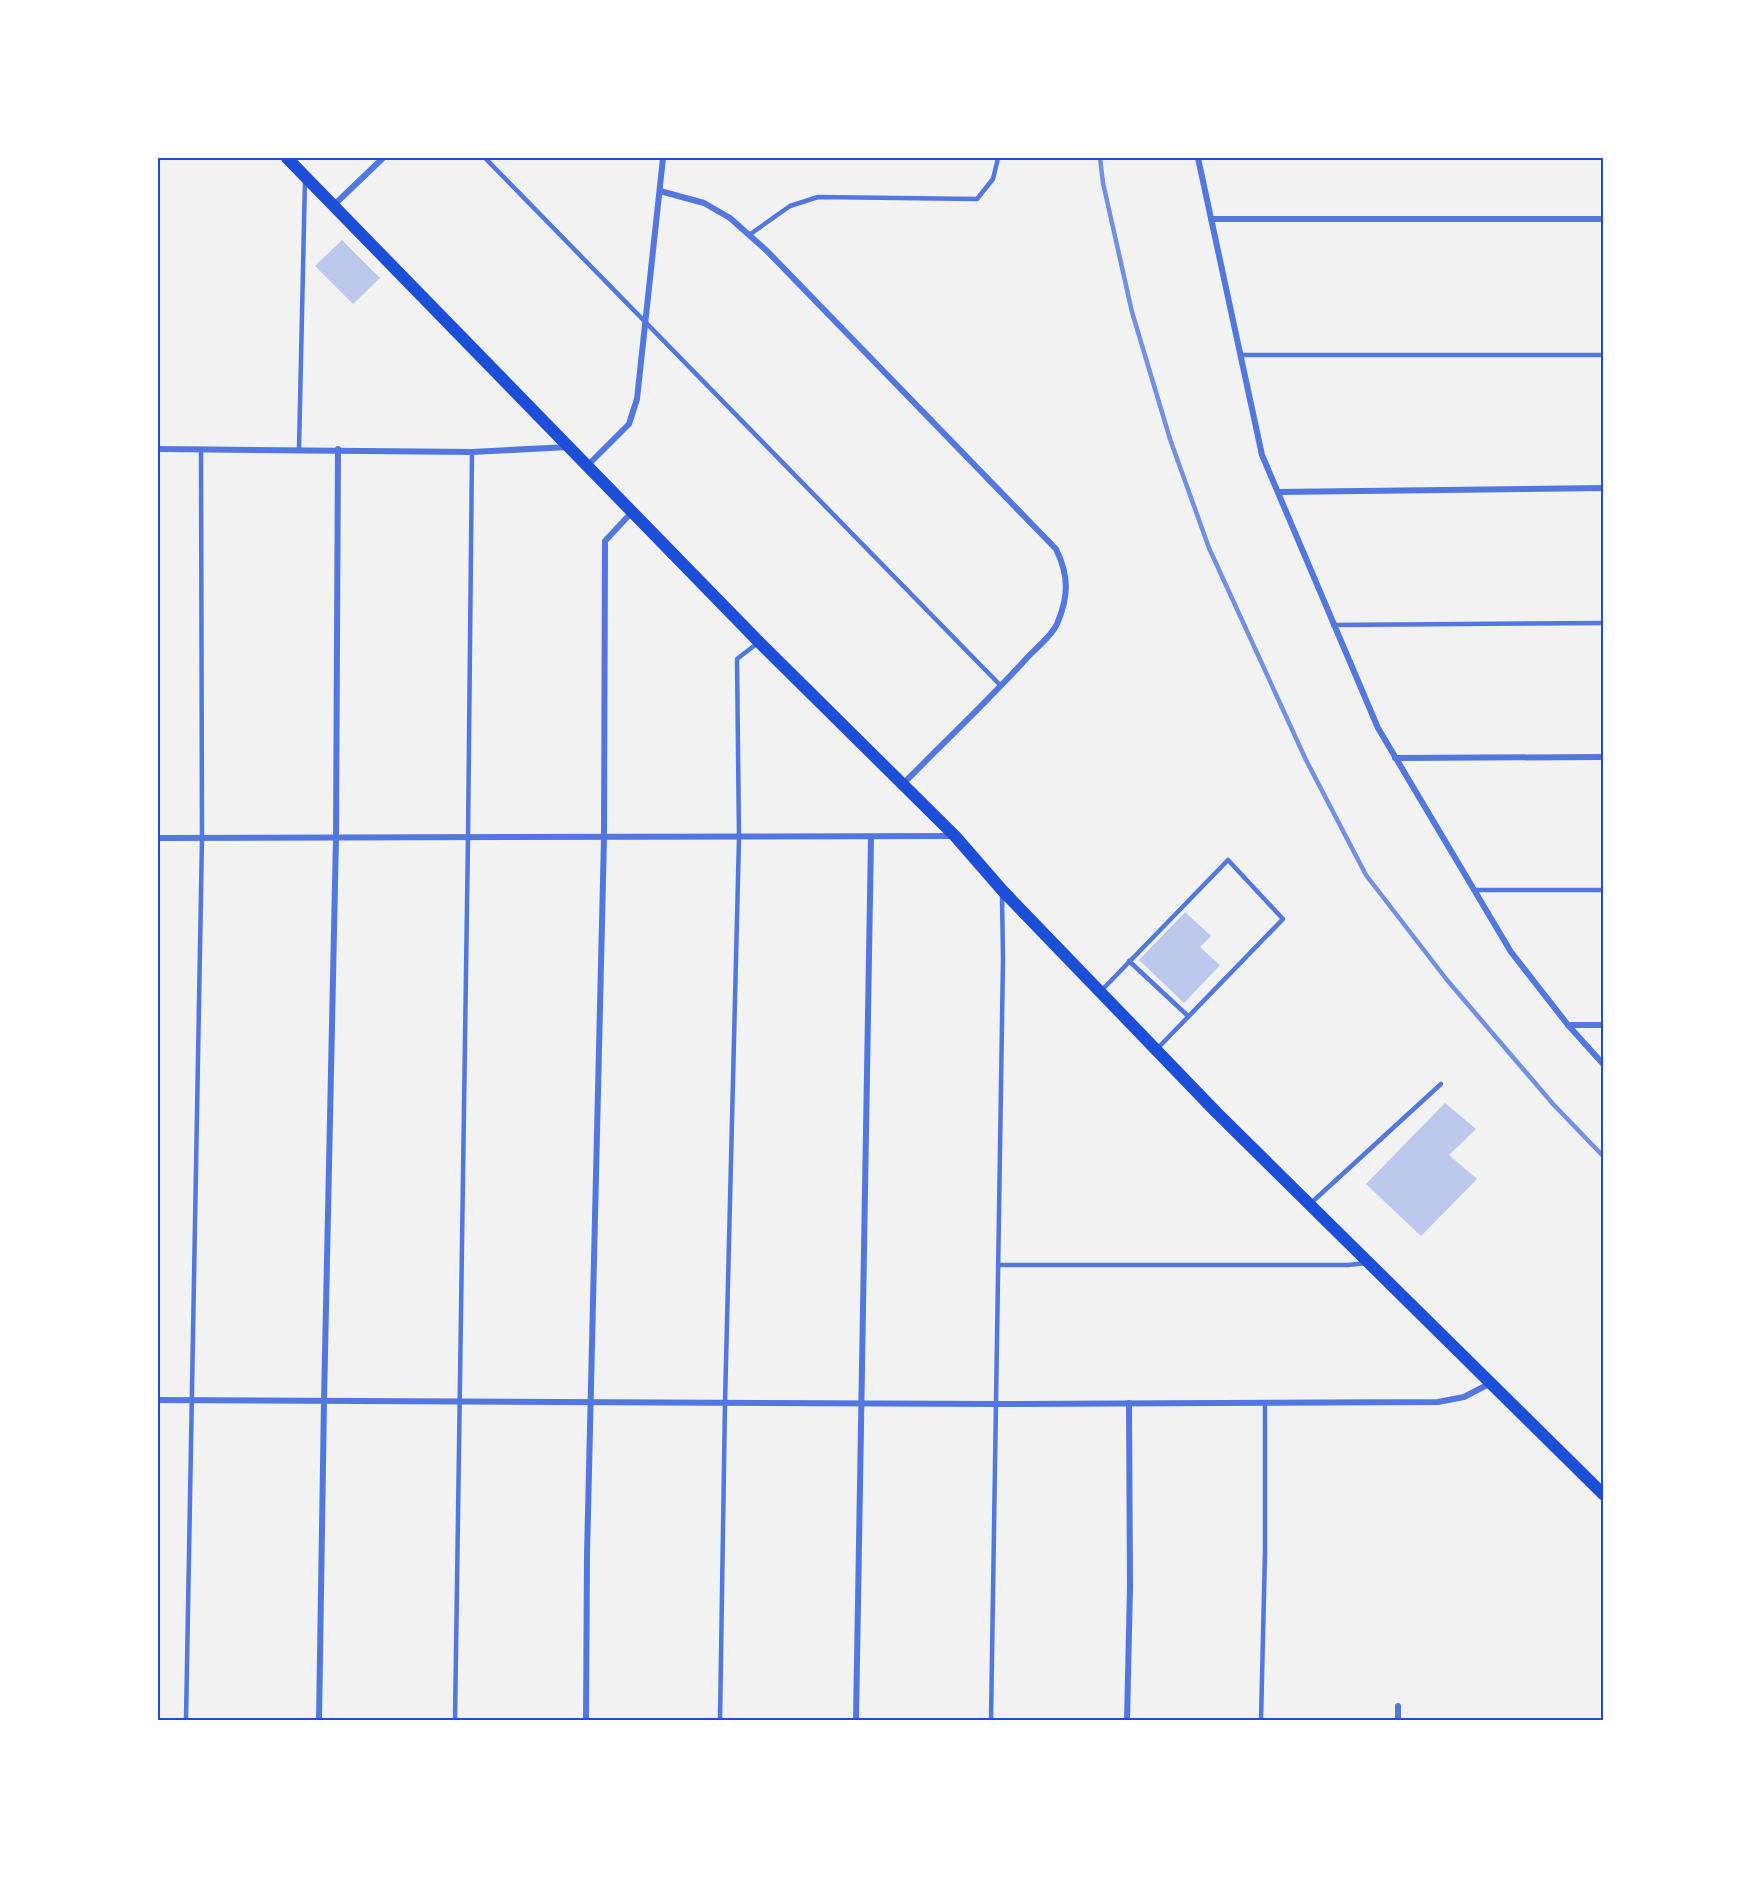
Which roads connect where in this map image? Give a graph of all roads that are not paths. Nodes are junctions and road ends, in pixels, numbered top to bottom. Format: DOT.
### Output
graph roads {
  1 [pos="287,158"];
  2 [pos="383,158"];
  3 [pos="485,158"];
  4 [pos="663,158"];
  5 [pos="998,158"];
  6 [pos="1198,158"];
  7 [pos="305,176"];
  8 [pos="660,190"];
  9 [pos="334,205"];
  10 [pos="1211,219"];
  11 [pos="1604,219"];
  12 [pos="749,235"];
  13 [pos="646,322"];
  14 [pos="1604,355"];
  15 [pos="1240,356"];
  16 [pos="569,447"];
  17 [pos="158,448"];
  18 [pos="201,448"];
  19 [pos="299,449"];
  20 [pos="339,450"];
  21 [pos="472,452"];
  22 [pos="586,466"];
  23 [pos="1604,488"];
  24 [pos="1278,492"];
  25 [pos="632,512"];
  26 [pos="1604,623"];
  27 [pos="1333,625"];
  28 [pos="759,642"];
  29 [pos="1001,686"];
  30 [pos="1604,757"];
  31 [pos="1395,758"];
  32 [pos="903,784"];
  33 [pos="955,836"];
  34 [pos="336,837"];
  35 [pos="468,837"];
  36 [pos="158,838"];
  37 [pos="202,838"];
  38 [pos="604,838"];
  39 [pos="739,838"];
  40 [pos="871,838"];
  41 [pos="1002,890"];
  42 [pos="1474,890"];
  43 [pos="1604,890"];
  44 [pos="1129,961"];
  45 [pos="1100,992"];
  46 [pos="1188,1017"];
  47 [pos="1568,1025"];
  48 [pos="1604,1025"];
  49 [pos="1156,1050"];
  50 [pos="1604,1065"];
  51 [pos="1441,1084"];
  52 [pos="1309,1204"];
  53 [pos="1368,1263"];
  54 [pos="998,1266"];
  55 [pos="1489,1384"];
  56 [pos="158,1400"];
  57 [pos="191,1400"];
  58 [pos="324,1401"];
  59 [pos="459,1401"];
  60 [pos="592,1402"];
  61 [pos="725,1402"];
  62 [pos="1265,1402"];
  63 [pos="861,1403"];
  64 [pos="1130,1403"];
  65 [pos="995,1404"];
  66 [pos="1604,1495"];
  67 [pos="1398,1706"];
  68 [pos="186,1720"];
  69 [pos="319,1720"];
  70 [pos="455,1720"];
  71 [pos="586,1720"];
  72 [pos="720,1720"];
  73 [pos="856,1720"];
  74 [pos="992,1720"];
  75 [pos="1127,1720"];
  76 [pos="1261,1720"];
  77 [pos="1398,1720"];
  1 -- 7 [label="main road"];
  2 -- 9 [label="street"];
  3 -- 13 [label="lane"];
  4 -- 8 [label="street"];
  5 -- 12 [label="lane"];
  6 -- 10 [label="street"];
  7 -- 9 [label="main road"];
  7 -- 19 [label="lane"];
  8 -- 12 [label="street"];
  8 -- 13 [label="street"];
  9 -- 16 [label="main road"];
  10 -- 11 [label="street"];
  10 -- 15 [label="street"];
  12 -- 29 [label="street"];
  13 -- 22 [label="street"];
  13 -- 29 [label="lane"];
  14 -- 15 [label="lane"];
  15 -- 24 [label="street"];
  16 -- 21 [label="street"];
  16 -- 22 [label="main road"];
  17 -- 18 [label="street"];
  18 -- 19 [label="street"];
  18 -- 37 [label="lane"];
  19 -- 20 [label="street"];
  20 -- 21 [label="street"];
  20 -- 34 [label="street"];
  21 -- 35 [label="lane"];
  22 -- 25 [label="main road"];
  23 -- 24 [label="street"];
  24 -- 27 [label="street"];
  25 -- 28 [label="main road"];
  25 -- 38 [label="street"];
  26 -- 27 [label="lane"];
  27 -- 31 [label="street"];
  28 -- 32 [label="main road"];
  28 -- 39 [label="lane"];
  29 -- 32 [label="street"];
  30 -- 31 [label="street"];
  31 -- 42 [label="street"];
  32 -- 33 [label="main road"];
  33 -- 40 [label="street"];
  33 -- 41 [label="main road"];
  34 -- 35 [label="street"];
  34 -- 37 [label="street"];
  34 -- 58 [label="street"];
  35 -- 38 [label="street"];
  35 -- 59 [label="lane"];
  36 -- 37 [label="street"];
  37 -- 57 [label="lane"];
  38 -- 39 [label="street"];
  38 -- 60 [label="street"];
  39 -- 40 [label="street"];
  39 -- 61 [label="lane"];
  40 -- 63 [label="street"];
  41 -- 45 [label="main road"];
  41 -- 54 [label="lane"];
  42 -- 43 [label="lane"];
  42 -- 47 [label="street"];
  44 -- 45 [label="lane"];
  44 -- 46 [label="lane"];
  44 -- 46 [label="lane"];
  45 -- 49 [label="main road"];
  46 -- 49 [label="lane"];
  47 -- 48 [label="street"];
  47 -- 50 [label="street"];
  49 -- 52 [label="main road"];
  51 -- 52 [label="lane"];
  52 -- 53 [label="main road"];
  53 -- 54 [label="lane"];
  53 -- 55 [label="main road"];
  54 -- 65 [label="lane"];
  55 -- 62 [label="street"];
  55 -- 66 [label="main road"];
  56 -- 57 [label="street"];
  57 -- 58 [label="street"];
  57 -- 68 [label="lane"];
  58 -- 59 [label="street"];
  58 -- 69 [label="street"];
  59 -- 60 [label="street"];
  59 -- 70 [label="lane"];
  60 -- 61 [label="street"];
  60 -- 71 [label="street"];
  61 -- 63 [label="street"];
  61 -- 72 [label="lane"];
  62 -- 64 [label="street"];
  62 -- 76 [label="lane"];
  63 -- 65 [label="street"];
  63 -- 73 [label="street"];
  64 -- 65 [label="street"];
  64 -- 75 [label="street"];
  65 -- 74 [label="lane"];
  67 -- 77 [label="street"];
}
